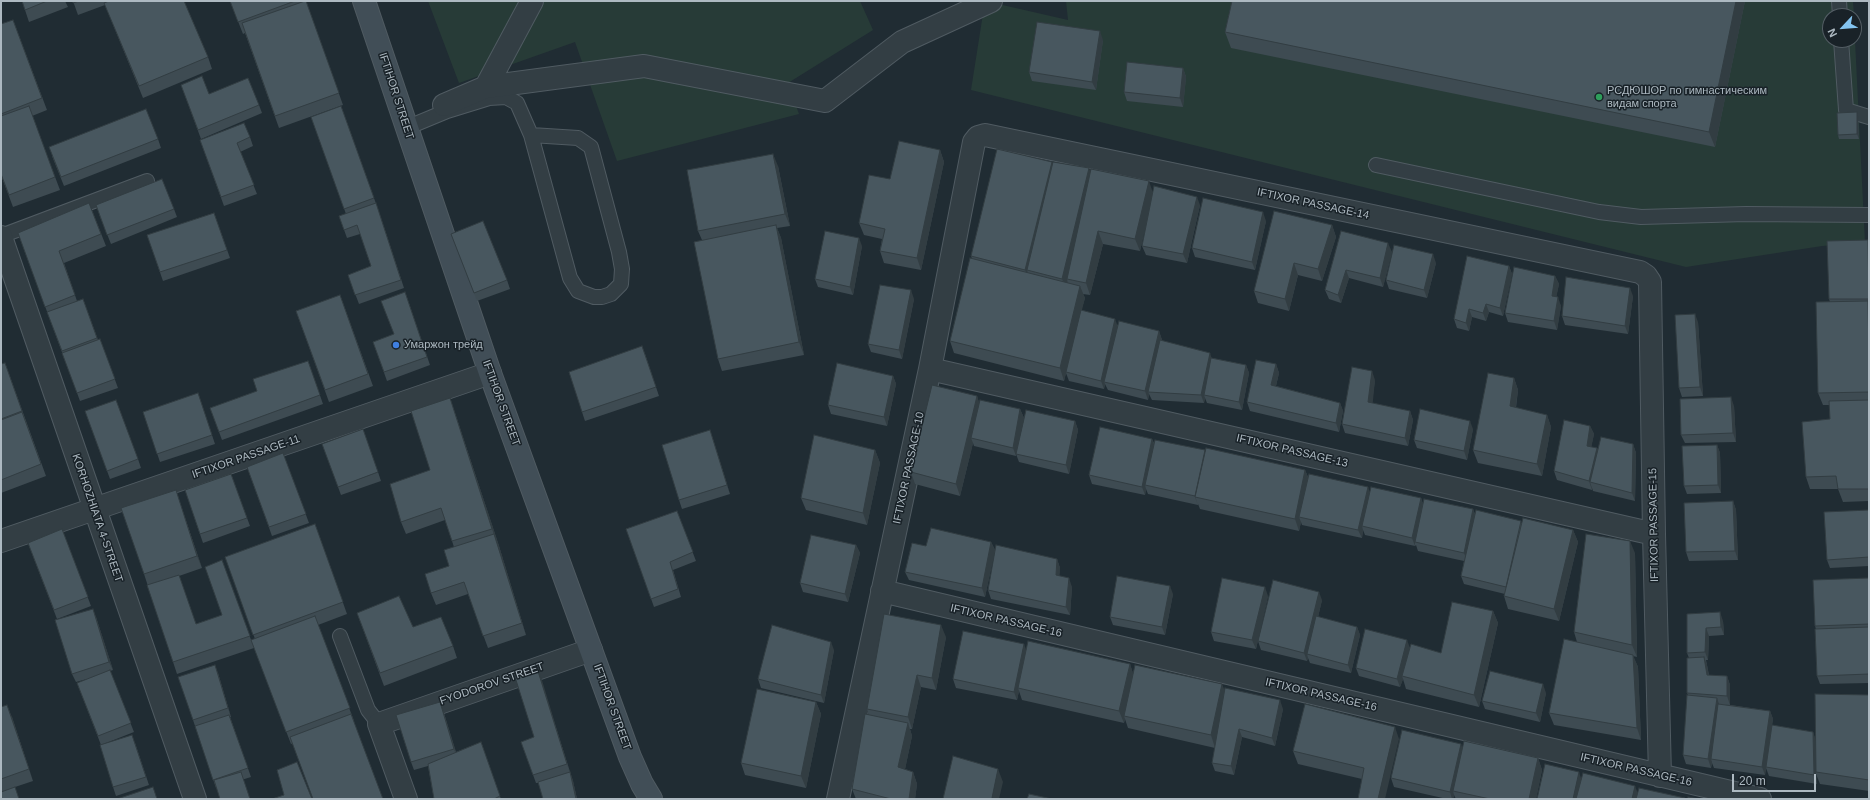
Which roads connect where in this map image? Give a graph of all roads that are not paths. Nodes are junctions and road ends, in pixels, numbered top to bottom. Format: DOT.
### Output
graph roads {
  1 [pos="364,1"];
  2 [pos="532,1"];
  3 [pos="991,1"];
  4 [pos="1842,48"];
  5 [pos="486,87"];
  6 [pos="444,105"];
  7 [pos="1869,117"];
  8 [pos="406,128"];
  9 [pos="531,135"];
  10 [pos="978,137"];
  11 [pos="1376,165"];
  12 [pos="147,181"];
  13 [pos="1869,216"];
  14 [pos="1,236"];
  15 [pos="1646,276"];
  16 [pos="930,369"];
  17 [pos="490,373"];
  18 [pos="94,509"];
  19 [pos="1654,534"];
  20 [pos="1,541"];
  21 [pos="882,591"];
  22 [pos="340,636"];
  23 [pos="591,650"];
  24 [pos="378,724"];
  25 [pos="630,757"];
  26 [pos="1660,776"];
  27 [pos="195,799"];
  28 [pos="406,799"];
  29 [pos="639,799"];
  30 [pos="651,799"];
  31 [pos="838,799"];
  32 [pos="1760,799"];
  1 -- 8 [label="main road, IFTIHOR STREET"];
  2 -- 5 [label="street"];
  3 -- 5 [label="street"];
  4 -- 7 [label="lane"];
  5 -- 6 [label="street"];
  8 -- 9 [label="lane"];
  8 -- 17 [label="main road, IFTIHOR STREET"];
  9 -- 9 [label="lane"];
  10 -- 15 [label="street, IFTIXOR PASSAGE-14"];
  10 -- 16 [label="street, IFTIXOR PASSAGE-10"];
  11 -- 13 [label="lane"];
  12 -- 14 [label="lane"];
  14 -- 18 [label="street, KORHOZHIАTA 4-STREET"];
  15 -- 19 [label="street, IFTIXOR PASSAGE-15"];
  16 -- 19 [label="street, IFTIXOR PASSAGE-13"];
  16 -- 21 [label="street, IFTIXOR PASSAGE-10"];
  17 -- 18 [label="street, IFTIXOR PASSAGE-11"];
  17 -- 23 [label="main road, IFTIHOR STREET"];
  18 -- 20 [label="street, IFTIXOR PASSAGE-11"];
  18 -- 27 [label="street, KORHOZHIАTA 4-STREET"];
  19 -- 26 [label="street, IFTIXOR PASSAGE-15"];
  21 -- 26 [label="street, IFTIXOR PASSAGE-16"];
  21 -- 31 [label="street, IFTIXOR PASSAGE-10"];
  22 -- 24 [label="lane"];
  23 -- 24 [label="street, FYODOROV STREET"];
  23 -- 25 [label="main road, IFTIHOR STREET"];
  24 -- 28 [label="street"];
  25 -- 29 [label="main road"];
  25 -- 30 [label="main road, IFTIHOR STREET"];
  26 -- 32 [label="street, IFTIXOR PASSAGE-16"];
}
